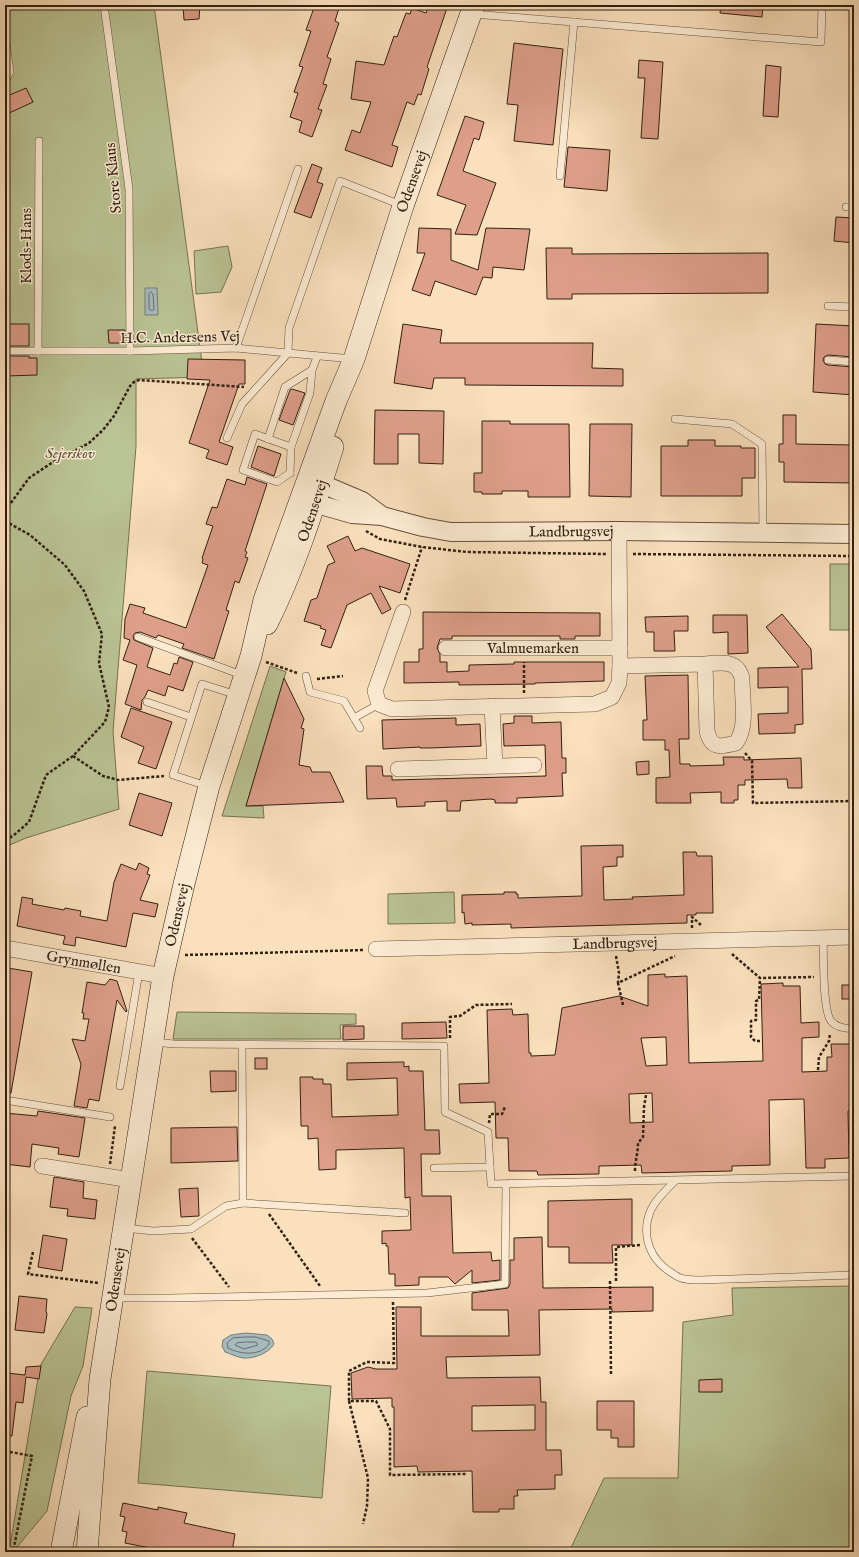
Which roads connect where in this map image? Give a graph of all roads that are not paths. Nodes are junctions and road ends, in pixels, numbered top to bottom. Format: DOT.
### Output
graph roads {
  1 [pos="104,5"];
  2 [pos="822,5"];
  3 [pos="472,10"];
  4 [pos="574,22"];
  5 [pos="5,36"];
  6 [pos="5,81"];
  7 [pos="39,141"];
  8 [pos="298,170"];
  9 [pos="560,176"];
  10 [pos="403,206"];
  11 [pos="846,207"];
  12 [pos="854,207"];
  13 [pos="828,306"];
  14 [pos="854,307"];
  15 [pos="236,348"];
  16 [pos="5,351"];
  17 [pos="38,351"];
  18 [pos="130,351"];
  19 [pos="288,353"];
  20 [pos="317,357"];
  21 [pos="354,359"];
  22 [pos="828,360"];
  23 [pos="854,362"];
  24 [pos="312,370"];
  25 [pos="674,419"];
  26 [pos="227,438"];
  27 [pos="268,439"];
  28 [pos="291,447"];
  29 [pos="305,485"];
  30 [pos="619,531"];
  31 [pos="763,533"];
  32 [pos="854,534"];
  33 [pos="403,612"];
  34 [pos="138,637"];
  35 [pos="446,648"];
  36 [pos="620,648"];
  37 [pos="705,664"];
  38 [pos="248,666"];
  39 [pos="620,666"];
  40 [pos="306,676"];
  41 [pos="238,696"];
  42 [pos="147,702"];
  43 [pos="379,704"];
  44 [pos="492,706"];
  45 [pos="191,717"];
  46 [pos="354,718"];
  47 [pos="360,728"];
  48 [pos="534,765"];
  49 [pos="495,766"];
  50 [pos="398,769"];
  51 [pos="210,786"];
  52 [pos="854,937"];
  53 [pos="823,938"];
  54 [pos="5,948"];
  55 [pos="376,949"];
  56 [pos="139,972"];
  57 [pos="163,976"];
  58 [pos="854,1029"];
  59 [pos="153,1042"];
  60 [pos="242,1044"];
  61 [pos="120,1086"];
  62 [pos="5,1100"];
  63 [pos="110,1117"];
  64 [pos="42,1166"];
  65 [pos="490,1167"];
  66 [pos="434,1168"];
  67 [pos="854,1176"];
  68 [pos="131,1180"];
  69 [pos="675,1181"];
  70 [pos="506,1184"];
  71 [pos="243,1203"];
  72 [pos="405,1213"];
  73 [pos="124,1228"];
  74 [pos="854,1275"];
  75 [pos="113,1291"];
  76 [pos="100,1379"];
  77 [pos="78,1459"];
  78 [pos="61,1552"];
  79 [pos="75,1552"];
  80 [pos="87,1552"];
  1 -- 18 [label="lane, Store Klaus"];
  2 -- 4 [label="lane"];
  3 -- 4 [label="lane"];
  3 -- 10 [label="main road, Odensevej"];
  4 -- 9 [label="lane"];
  5 -- 6 [label="lane"];
  7 -- 17 [label="lane, Klods-Hans"];
  8 -- 15 [label="lane"];
  10 -- 19 [label="lane"];
  10 -- 21 [label="main road, Odensevej"];
  11 -- 12 [label="lane"];
  13 -- 14 [label="lane"];
  15 -- 18 [label="lane, H.C. Andersens Vej"];
  15 -- 19 [label="lane, H.C. Andersens Vej"];
  16 -- 17 [label="lane, H.C. Andersens Vej"];
  17 -- 18 [label="lane, H.C. Andersens Vej"];
  19 -- 20 [label="lane, H.C. Andersens Vej"];
  19 -- 26 [label="lane"];
  20 -- 21 [label="lane, H.C. Andersens Vej"];
  20 -- 24 [label="lane"];
  21 -- 29 [label="main road, Odensevej"];
  22 -- 23 [label="lane"];
  24 -- 27 [label="lane"];
  24 -- 28 [label="lane"];
  25 -- 31 [label="lane"];
  27 -- 28 [label="lane"];
  27 -- 29 [label="lane"];
  28 -- 29 [label="lane"];
  29 -- 30 [label="street, Landbrugsvej"];
  29 -- 38 [label="main road, Odensevej"];
  30 -- 31 [label="street, Landbrugsvej"];
  30 -- 36 [label="street"];
  31 -- 32 [label="street, Landbrugsvej"];
  33 -- 43 [label="street"];
  34 -- 38 [label="lane"];
  35 -- 36 [label="street, Valmuemarken"];
  36 -- 39 [label="street"];
  37 -- 37 [label="street"];
  37 -- 39 [label="street"];
  38 -- 41 [label="main road, Odensevej"];
  39 -- 44 [label="street"];
  40 -- 46 [label="lane"];
  41 -- 45 [label="lane"];
  41 -- 51 [label="main road, Odensevej"];
  42 -- 45 [label="lane"];
  43 -- 44 [label="street"];
  43 -- 46 [label="lane"];
  44 -- 49 [label="street"];
  45 -- 51 [label="lane"];
  46 -- 47 [label="lane"];
  48 -- 49 [label="street"];
  49 -- 50 [label="street"];
  51 -- 57 [label="main road, Odensevej"];
  52 -- 53 [label="street, Landbrugsvej"];
  53 -- 55 [label="street, Landbrugsvej"];
  53 -- 58 [label="lane"];
  54 -- 56 [label="street, Grynmøllen"];
  56 -- 57 [label="street, Grynmøllen"];
  56 -- 61 [label="lane"];
  57 -- 59 [label="main road, Odensevej"];
  59 -- 60 [label="lane"];
  59 -- 68 [label="main road, Odensevej"];
  60 -- 65 [label="lane"];
  60 -- 71 [label="lane"];
  62 -- 63 [label="lane"];
  64 -- 68 [label="street"];
  65 -- 66 [label="lane"];
  65 -- 70 [label="lane"];
  67 -- 69 [label="lane"];
  68 -- 73 [label="main road, Odensevej"];
  69 -- 70 [label="lane"];
  69 -- 74 [label="lane"];
  70 -- 75 [label="lane"];
  71 -- 72 [label="lane"];
  71 -- 73 [label="lane"];
  73 -- 75 [label="main road, Odensevej"];
  75 -- 76 [label="main road, Odensevej"];
  76 -- 77 [label="main road, Odensevej"];
  76 -- 80 [label="main road, Odensevej"];
  77 -- 78 [label="main road, Odensevej"];
  77 -- 79 [label="main road"];
}
